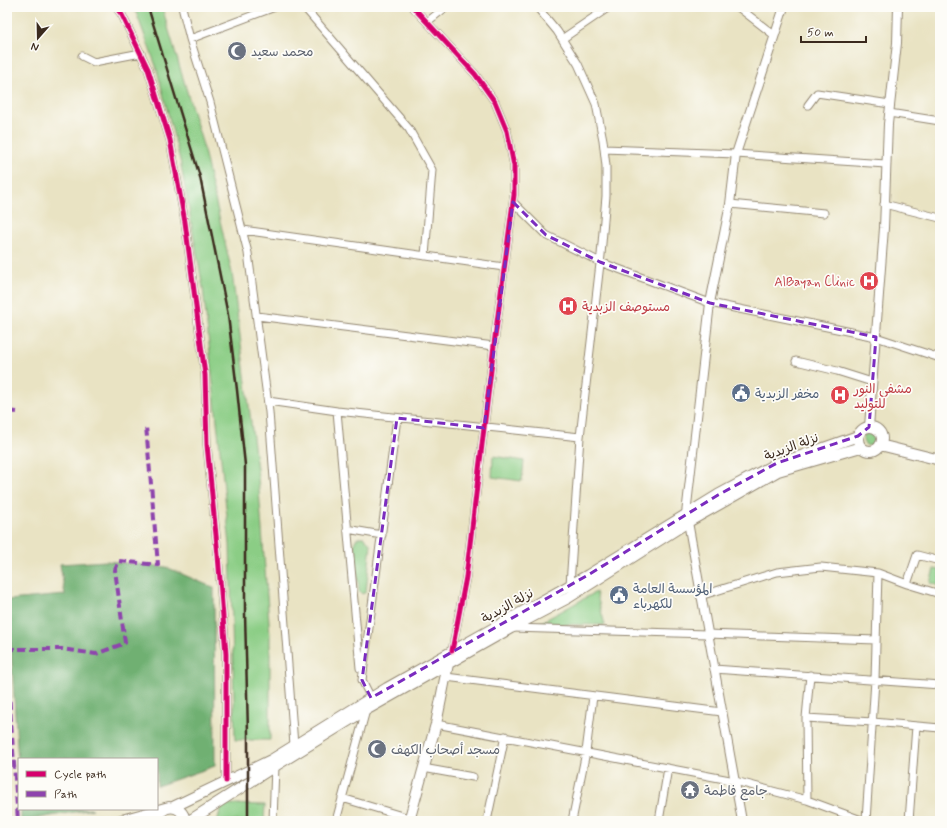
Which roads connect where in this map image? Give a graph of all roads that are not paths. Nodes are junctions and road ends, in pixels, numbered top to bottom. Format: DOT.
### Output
graph roads {
  1 [pos="116,7"];
  2 [pos="182,7"];
  3 [pos="274,7"];
  4 [pos="304,7"];
  5 [pos="413,7"];
  6 [pos="446,7"];
  7 [pos="536,7"];
  8 [pos="609,7"];
  9 [pos="738,7"];
  10 [pos="784,7"];
  11 [pos="898,7"];
  12 [pos="427,22"];
  13 [pos="774,35"];
  14 [pos="190,38"];
  15 [pos="562,39"];
  16 [pos="141,53"];
  17 [pos="82,56"];
  18 [pos="808,106"];
  19 [pos="890,108"];
  20 [pos="940,121"];
  21 [pos="604,149"];
  22 [pos="736,154"];
  23 [pos="886,164"];
  24 [pos="513,202"];
  25 [pos="730,204"];
  26 [pos="884,204"];
  27 [pos="824,213"];
  28 [pos="940,218"];
  29 [pos="243,230"];
  30 [pos="425,256"];
  31 [pos="600,262"];
  32 [pos="504,267"];
  33 [pos="710,302"];
  34 [pos="257,316"];
  35 [pos="876,337"];
  36 [pos="494,346"];
  37 [pos="940,358"];
  38 [pos="796,361"];
  39 [pos="872,382"];
  40 [pos="268,401"];
  41 [pos="337,411"];
  42 [pos="397,418"];
  43 [pos="869,427"];
  44 [pos="484,428"];
  45 [pos="858,436"];
  46 [pos="580,437"];
  47 [pos="880,445"];
  48 [pos="861,447"];
  49 [pos="940,460"];
  50 [pos="687,518"];
  51 [pos="348,530"];
  52 [pos="382,535"];
  53 [pos="940,561"];
  54 [pos="878,573"];
  55 [pos="907,584"];
  56 [pos="570,585"];
  57 [pos="940,594"];
  58 [pos="700,596"];
  59 [pos="511,628"];
  60 [pos="707,634"];
  61 [pos="876,640"];
  62 [pos="452,651"];
  63 [pos="448,664"];
  64 [pos="714,668"];
  65 [pos="810,675"];
  66 [pos="446,677"];
  67 [pos="362,680"];
  68 [pos="875,680"];
  69 [pos="940,685"];
  70 [pos="593,696"];
  71 [pos="371,698"];
  72 [pos="366,710"];
  73 [pos="722,712"];
  74 [pos="806,718"];
  75 [pos="873,722"];
  76 [pos="436,724"];
  77 [pos="916,726"];
  78 [pos="940,728"];
  79 [pos="505,736"];
  80 [pos="294,745"];
  81 [pos="586,752"];
  82 [pos="275,766"];
  83 [pos="423,768"];
  84 [pos="668,768"];
  85 [pos="473,777"];
  86 [pos="226,781"];
  87 [pos="735,781"];
  88 [pos="342,798"];
  89 [pos="807,800"];
  90 [pos="171,807"];
  91 [pos="413,820"];
  92 [pos="118,821"];
  93 [pos="157,821"];
  94 [pos="185,821"];
  95 [pos="189,821"];
  96 [pos="272,821"];
  97 [pos="336,821"];
  98 [pos="487,821"];
  99 [pos="572,821"];
  100 [pos="660,821"];
  101 [pos="742,821"];
  102 [pos="865,821"];
  103 [pos="909,821"];
  1 -- 16 [label="street"];
  2 -- 14 [label="street"];
  3 -- 14 [label="street"];
  4 -- 30 [label="street"];
  5 -- 12 [label="street"];
  6 -- 12 [label="street"];
  7 -- 15 [label="street"];
  8 -- 15 [label="street"];
  9 -- 13 [label="street"];
  10 -- 13 [label="street"];
  11 -- 19 [label="street"];
  12 -- 24 [label="street"];
  13 -- 22 [label="street"];
  14 -- 29 [label="street"];
  15 -- 21 [label="street"];
  16 -- 17 [label="street"];
  16 -- 86 [label="street"];
  18 -- 19 [label="street"];
  19 -- 20 [label="street"];
  19 -- 23 [label="street"];
  21 -- 22 [label="street"];
  21 -- 31 [label="street"];
  22 -- 23 [label="street"];
  22 -- 25 [label="street"];
  23 -- 26 [label="street"];
  24 -- 31 [label="street"];
  24 -- 32 [label="street"];
  25 -- 27 [label="street"];
  25 -- 33 [label="street"];
  26 -- 28 [label="street"];
  26 -- 35 [label="street"];
  29 -- 30 [label="street"];
  29 -- 34 [label="street"];
  30 -- 32 [label="street"];
  31 -- 33 [label="street"];
  31 -- 46 [label="street"];
  32 -- 36 [label="street"];
  33 -- 35 [label="street"];
  33 -- 50 [label="street"];
  34 -- 36 [label="street"];
  34 -- 40 [label="street"];
  35 -- 37 [label="street"];
  35 -- 39 [label="street"];
  36 -- 44 [label="street"];
  38 -- 39 [label="street"];
  39 -- 43 [label="street"];
  40 -- 41 [label="street"];
  40 -- 80 [label="street"];
  41 -- 42 [label="street"];
  41 -- 51 [label="street"];
  42 -- 44 [label="street"];
  42 -- 52 [label="street"];
  43 -- 45 [label="main road"];
  43 -- 47 [label="main road"];
  44 -- 46 [label="street"];
  44 -- 62 [label="street"];
  45 -- 48 [label="main road"];
  45 -- 50 [label="main road, نزلة الزبدية"];
  46 -- 56 [label="street"];
  47 -- 48 [label="main road"];
  47 -- 49 [label="main road"];
  48 -- 50 [label="main road, نزلة الزبدية"];
  50 -- 56 [label="main road, نزلة الزبدية"];
  50 -- 58 [label="street"];
  50 -- 59 [label="main road, نزلة الزبدية"];
  51 -- 52 [label="street"];
  51 -- 67 [label="street"];
  52 -- 67 [label="street"];
  53 -- 55 [label="street"];
  54 -- 55 [label="street"];
  54 -- 58 [label="street"];
  54 -- 61 [label="street"];
  55 -- 57 [label="street"];
  56 -- 62 [label="main road, نزلة الزبدية"];
  58 -- 60 [label="street"];
  59 -- 60 [label="street"];
  59 -- 63 [label="main road, نزلة الزبدية"];
  60 -- 61 [label="street"];
  60 -- 64 [label="street"];
  61 -- 68 [label="street"];
  62 -- 71 [label="main road, نزلة الزبدية"];
  63 -- 66 [label="main road"];
  63 -- 72 [label="main road, نزلة الزبدية"];
  64 -- 65 [label="street"];
  64 -- 73 [label="street"];
  65 -- 68 [label="street"];
  65 -- 74 [label="street"];
  66 -- 70 [label="street"];
  66 -- 76 [label="main road"];
  67 -- 71 [label="street"];
  68 -- 69 [label="street"];
  68 -- 75 [label="street"];
  70 -- 73 [label="street"];
  70 -- 81 [label="street"];
  71 -- 80 [label="main road, نزلة الزبدية"];
  72 -- 82 [label="main road, نزلة الزبدية"];
  72 -- 88 [label="street"];
  73 -- 87 [label="street"];
  74 -- 75 [label="street"];
  74 -- 89 [label="street"];
  75 -- 77 [label="street"];
  75 -- 102 [label="street"];
  76 -- 79 [label="street"];
  76 -- 83 [label="main road"];
  77 -- 78 [label="street"];
  77 -- 103 [label="street"];
  79 -- 81 [label="street"];
  79 -- 98 [label="street"];
  80 -- 86 [label="main road, نزلة الزبدية"];
  81 -- 84 [label="street"];
  81 -- 99 [label="street"];
  82 -- 95 [label="main road, نزلة الزبدية"];
  82 -- 96 [label="street"];
  83 -- 85 [label="street"];
  83 -- 91 [label="main road"];
  84 -- 87 [label="street"];
  84 -- 100 [label="street"];
  86 -- 90 [label="main road, نزلة الزبدية"];
  87 -- 89 [label="street"];
  87 -- 101 [label="street"];
  88 -- 91 [label="street"];
  88 -- 97 [label="street"];
  89 -- 102 [label="street"];
  90 -- 92 [label="main road"];
  90 -- 93 [label="main road"];
  90 -- 94 [label="main road"];
}
